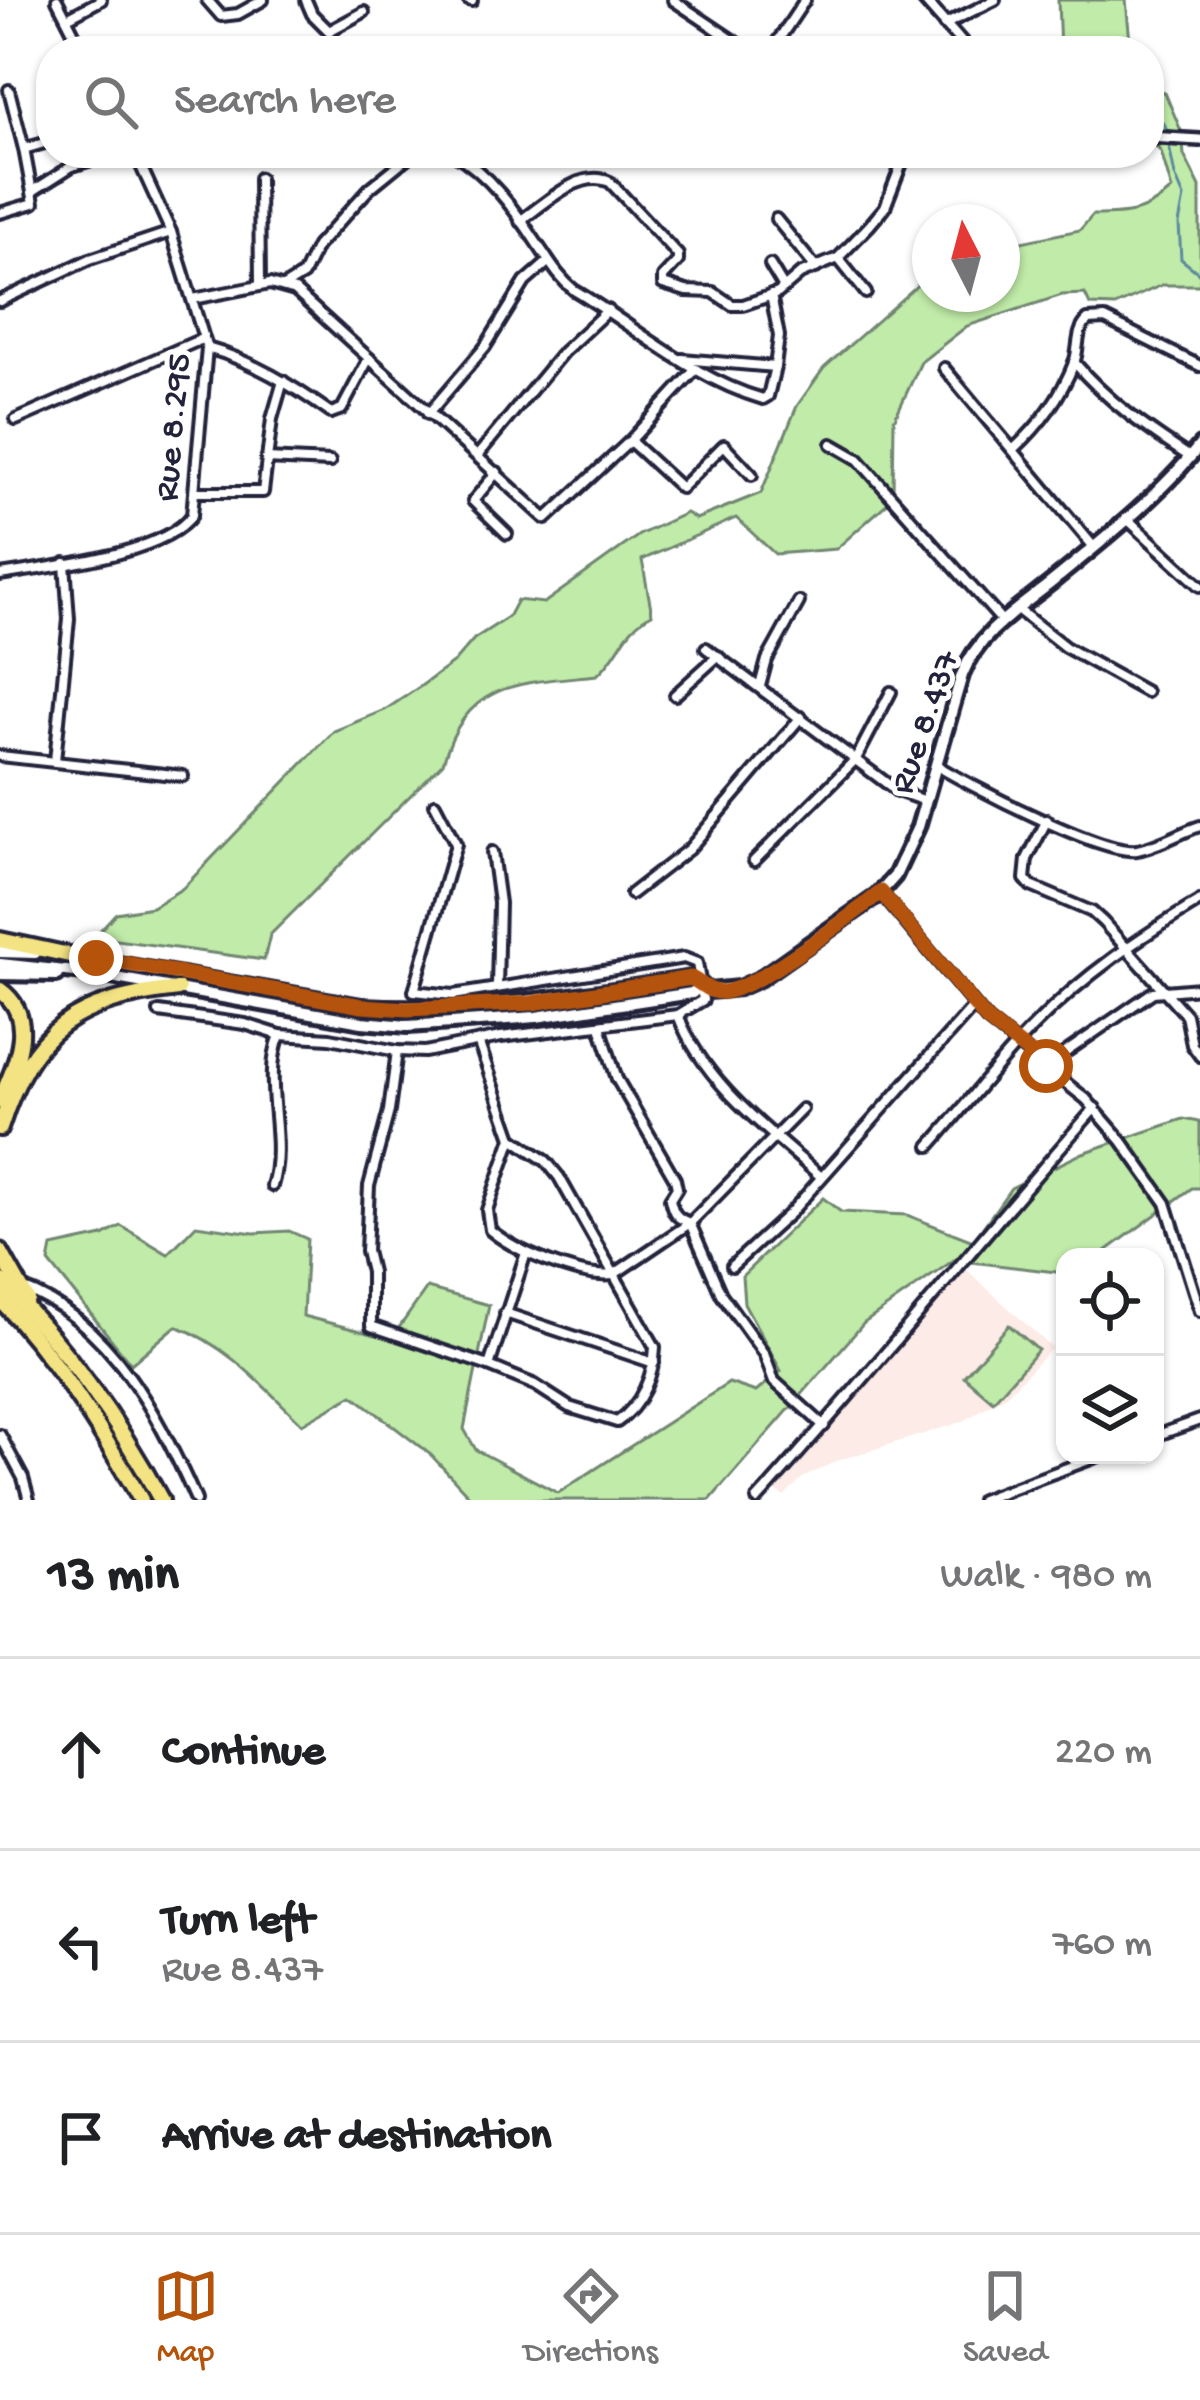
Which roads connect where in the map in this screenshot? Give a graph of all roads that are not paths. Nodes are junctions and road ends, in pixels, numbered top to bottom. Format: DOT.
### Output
graph roads {
  1 [pos="56,0"];
  2 [pos="101,0"];
  3 [pos="207,0"];
  4 [pos="263,0"];
  5 [pos="306,0"];
  6 [pos="673,0"];
  7 [pos="805,0"];
  8 [pos="924,0"];
  9 [pos="995,0"];
  10 [pos="364,12"];
  11 [pos="67,19"];
  12 [pos="944,25"];
  13 [pos="76,36"];
  14 [pos="727,36"];
  15 [pos="781,36"];
  16 [pos="954,36"];
  17 [pos="9,89"];
  18 [pos="1164,138"];
  19 [pos="1200,140"];
  20 [pos="36,145"];
  21 [pos="23,149"];
  22 [pos="69,168"];
  23 [pos="142,168"];
  24 [pos="395,168"];
  25 [pos="476,168"];
  26 [pos="900,168"];
  27 [pos="259,178"];
  28 [pos="33,190"];
  29 [pos="0,213"];
  30 [pos="776,219"];
  31 [pos="520,220"];
  32 [pos="171,232"];
  33 [pos="838,259"];
  34 [pos="548,262"];
  35 [pos="770,265"];
  36 [pos="816,268"];
  37 [pos="260,284"];
  38 [pos="285,286"];
  39 [pos="784,288"];
  40 [pos="866,293"];
  41 [pos="770,296"];
  42 [pos="194,299"];
  43 [pos="0,301"];
  44 [pos="608,310"];
  45 [pos="205,343"];
  46 [pos="369,358"];
  47 [pos="680,358"];
  48 [pos="1075,362"];
  49 [pos="1200,366"];
  50 [pos="776,367"];
  51 [pos="944,368"];
  52 [pos="696,369"];
  53 [pos="284,381"];
  54 [pos="428,414"];
  55 [pos="16,420"];
  56 [pos="630,441"];
  57 [pos="832,445"];
  58 [pos="1200,445"];
  59 [pos="1014,449"];
  60 [pos="478,455"];
  61 [pos="1190,458"];
  62 [pos="266,459"];
  63 [pos="330,462"];
  64 [pos="497,472"];
  65 [pos="752,475"];
  66 [pos="195,492"];
  67 [pos="1125,518"];
  68 [pos="506,533"];
  69 [pos="1093,546"];
  70 [pos="65,563"];
  71 [pos="0,574"];
  72 [pos="1200,586"];
  73 [pos="799,602"];
  74 [pos="1017,609"];
  75 [pos="1003,621"];
  76 [pos="706,648"];
  77 [pos="718,656"];
  78 [pos="760,686"];
  79 [pos="891,692"];
  80 [pos="1146,692"];
  81 [pos="675,695"];
  82 [pos="801,717"];
  83 [pos="0,756"];
  84 [pos="856,759"];
  85 [pos="55,761"];
  86 [pos="936,765"];
  87 [pos="183,776"];
  88 [pos="925,801"];
  89 [pos="435,804"];
  90 [pos="1047,820"];
  91 [pos="1200,826"];
  92 [pos="492,852"];
  93 [pos="754,861"];
  94 [pos="881,892"];
  95 [pos="631,894"];
  96 [pos="1200,902"];
  97 [pos="0,940"];
  98 [pos="1125,947"];
  99 [pos="0,952"];
  100 [pos="74,956"];
  101 [pos="0,964"];
  102 [pos="0,974"];
  103 [pos="94,974"];
  104 [pos="702,985"];
  105 [pos="178,988"];
  106 [pos="497,988"];
  107 [pos="1200,988"];
  108 [pos="1162,989"];
  109 [pos="0,990"];
  110 [pos="974,1006"];
  111 [pos="159,1012"];
  112 [pos="677,1015"];
  113 [pos="600,1026"];
  114 [pos="280,1035"];
  115 [pos="478,1044"];
  116 [pos="1016,1046"];
  117 [pos="398,1052"];
  118 [pos="1200,1056"];
  119 [pos="1046,1066"];
  120 [pos="0,1101"];
  121 [pos="1096,1108"];
  122 [pos="802,1109"];
  123 [pos="0,1128"];
  124 [pos="512,1138"];
  125 [pos="776,1138"];
  126 [pos="930,1146"];
  127 [pos="820,1175"];
  128 [pos="272,1186"];
  129 [pos="690,1223"];
  130 [pos="0,1251"];
  131 [pos="526,1253"];
  132 [pos="731,1266"];
  133 [pos="613,1275"];
  134 [pos="0,1280"];
  135 [pos="20,1288"];
  136 [pos="0,1303"];
  137 [pos="1200,1311"];
  138 [pos="505,1313"];
  139 [pos="38,1318"];
  140 [pos="654,1363"];
  141 [pos="489,1366"];
  142 [pos="1200,1420"];
  143 [pos="824,1426"];
  144 [pos="1164,1433"];
  145 [pos="0,1435"];
  146 [pos="1078,1464"];
  147 [pos="29,1500"];
  148 [pos="141,1500"];
  149 [pos="161,1500"];
  150 [pos="196,1500"];
  151 [pos="757,1500"];
  152 [pos="981,1500"];
  1 -- 11 [label="street"];
  2 -- 11 [label="street"];
  3 -- 4 [label="street"];
  5 -- 10 [label="street"];
  6 -- 14 [label="street"];
  7 -- 15 [label="street"];
  8 -- 12 [label="street"];
  9 -- 12 [label="street"];
  11 -- 13 [label="street"];
  12 -- 16 [label="street"];
  17 -- 21 [label="street"];
  18 -- 19 [label="street"];
  20 -- 21 [label="street"];
  21 -- 28 [label="street"];
  22 -- 28 [label="street"];
  23 -- 32 [label="street, Rue 8.295"];
  24 -- 38 [label="street"];
  25 -- 31 [label="street"];
  26 -- 33 [label="street"];
  27 -- 37 [label="street"];
  28 -- 29 [label="street"];
  30 -- 36 [label="street"];
  31 -- 34 [label="street"];
  31 -- 41 [label="street"];
  32 -- 42 [label="street, Rue 8.295"];
  32 -- 43 [label="street"];
  33 -- 36 [label="street"];
  33 -- 40 [label="street"];
  34 -- 44 [label="street"];
  34 -- 54 [label="street"];
  35 -- 39 [label="street"];
  36 -- 39 [label="street"];
  37 -- 38 [label="street"];
  37 -- 42 [label="street"];
  38 -- 46 [label="street"];
  39 -- 41 [label="street"];
  41 -- 50 [label="street"];
  42 -- 45 [label="street, Rue 8.295"];
  44 -- 47 [label="street"];
  44 -- 60 [label="street"];
  45 -- 53 [label="street"];
  45 -- 55 [label="street"];
  45 -- 66 [label="street, Rue 8.295"];
  46 -- 53 [label="street"];
  46 -- 54 [label="street"];
  47 -- 50 [label="street"];
  47 -- 52 [label="street"];
  48 -- 49 [label="street"];
  48 -- 59 [label="street"];
  48 -- 61 [label="street"];
  50 -- 52 [label="street"];
  51 -- 59 [label="street"];
  52 -- 56 [label="street"];
  53 -- 62 [label="street"];
  54 -- 60 [label="street"];
  56 -- 64 [label="street"];
  56 -- 65 [label="street"];
  57 -- 75 [label="street"];
  58 -- 61 [label="main road, Rue 8.437"];
  59 -- 69 [label="street"];
  60 -- 64 [label="street"];
  61 -- 67 [label="main road, Rue 8.437"];
  62 -- 63 [label="street"];
  62 -- 66 [label="street"];
  64 -- 68 [label="street"];
  66 -- 70 [label="street, Rue 8.295"];
  67 -- 69 [label="main road, Rue 8.437"];
  67 -- 72 [label="street"];
  69 -- 74 [label="main road, Rue 8.437"];
  70 -- 71 [label="street, Rue 8.295"];
  70 -- 85 [label="street"];
  73 -- 78 [label="street"];
  74 -- 75 [label="main road, Rue 8.437"];
  74 -- 80 [label="street"];
  75 -- 86 [label="main road, Rue 8.437"];
  76 -- 77 [label="street"];
  77 -- 78 [label="street"];
  77 -- 81 [label="street"];
  78 -- 82 [label="street"];
  79 -- 84 [label="street"];
  82 -- 84 [label="street"];
  82 -- 95 [label="street"];
  83 -- 85 [label="street"];
  84 -- 88 [label="street"];
  84 -- 93 [label="street"];
  85 -- 87 [label="street"];
  86 -- 88 [label="main road, Rue 8.437"];
  86 -- 90 [label="street"];
  88 -- 94 [label="main road, Rue 8.437"];
  89 -- 106 [label="street"];
  90 -- 91 [label="street"];
  90 -- 98 [label="street"];
  92 -- 106 [label="street"];
  94 -- 104 [label="main road, Rue 8.437"];
  94 -- 110 [label="street"];
  96 -- 98 [label="street"];
  97 -- 100 [label="highway"];
  98 -- 108 [label="street"];
  98 -- 116 [label="street"];
  99 -- 100 [label="main road, Rue 8.437"];
  100 -- 104 [label="main road, Rue 8.437"];
  101 -- 103 [label="main road, Rue 8.437"];
  102 -- 103 [label="main road"];
  103 -- 105 [label="main road, Rue 8.437"];
  104 -- 105 [label="main road, Rue 8.437"];
  104 -- 106 [label="street"];
  104 -- 112 [label="street"];
  105 -- 123 [label="highway"];
  107 -- 108 [label="street"];
  108 -- 118 [label="street"];
  108 -- 119 [label="street"];
  109 -- 120 [label="highway"];
  110 -- 116 [label="street"];
  110 -- 127 [label="street"];
  111 -- 114 [label="street"];
  112 -- 113 [label="street"];
  112 -- 125 [label="street"];
  113 -- 115 [label="street"];
  113 -- 129 [label="street"];
  114 -- 117 [label="street"];
  114 -- 128 [label="street"];
  115 -- 117 [label="street"];
  115 -- 124 [label="street"];
  116 -- 119 [label="street"];
  116 -- 126 [label="street"];
  117 -- 141 [label="street"];
  119 -- 121 [label="street"];
  121 -- 137 [label="street"];
  121 -- 143 [label="street"];
  122 -- 125 [label="street"];
  124 -- 131 [label="street"];
  124 -- 133 [label="street"];
  125 -- 127 [label="street"];
  125 -- 129 [label="street"];
  127 -- 132 [label="street"];
  129 -- 133 [label="street"];
  129 -- 143 [label="street"];
  130 -- 135 [label="highway"];
  131 -- 133 [label="street"];
  131 -- 138 [label="street"];
  133 -- 140 [label="street"];
  134 -- 139 [label="highway"];
  135 -- 139 [label="highway"];
  135 -- 150 [label="street"];
  136 -- 148 [label="highway"];
  138 -- 140 [label="street"];
  138 -- 141 [label="street"];
  139 -- 149 [label="highway"];
  140 -- 141 [label="street"];
  142 -- 144 [label="street"];
  143 -- 151 [label="street"];
  145 -- 147 [label="street"];
  146 -- 152 [label="street"];
}
